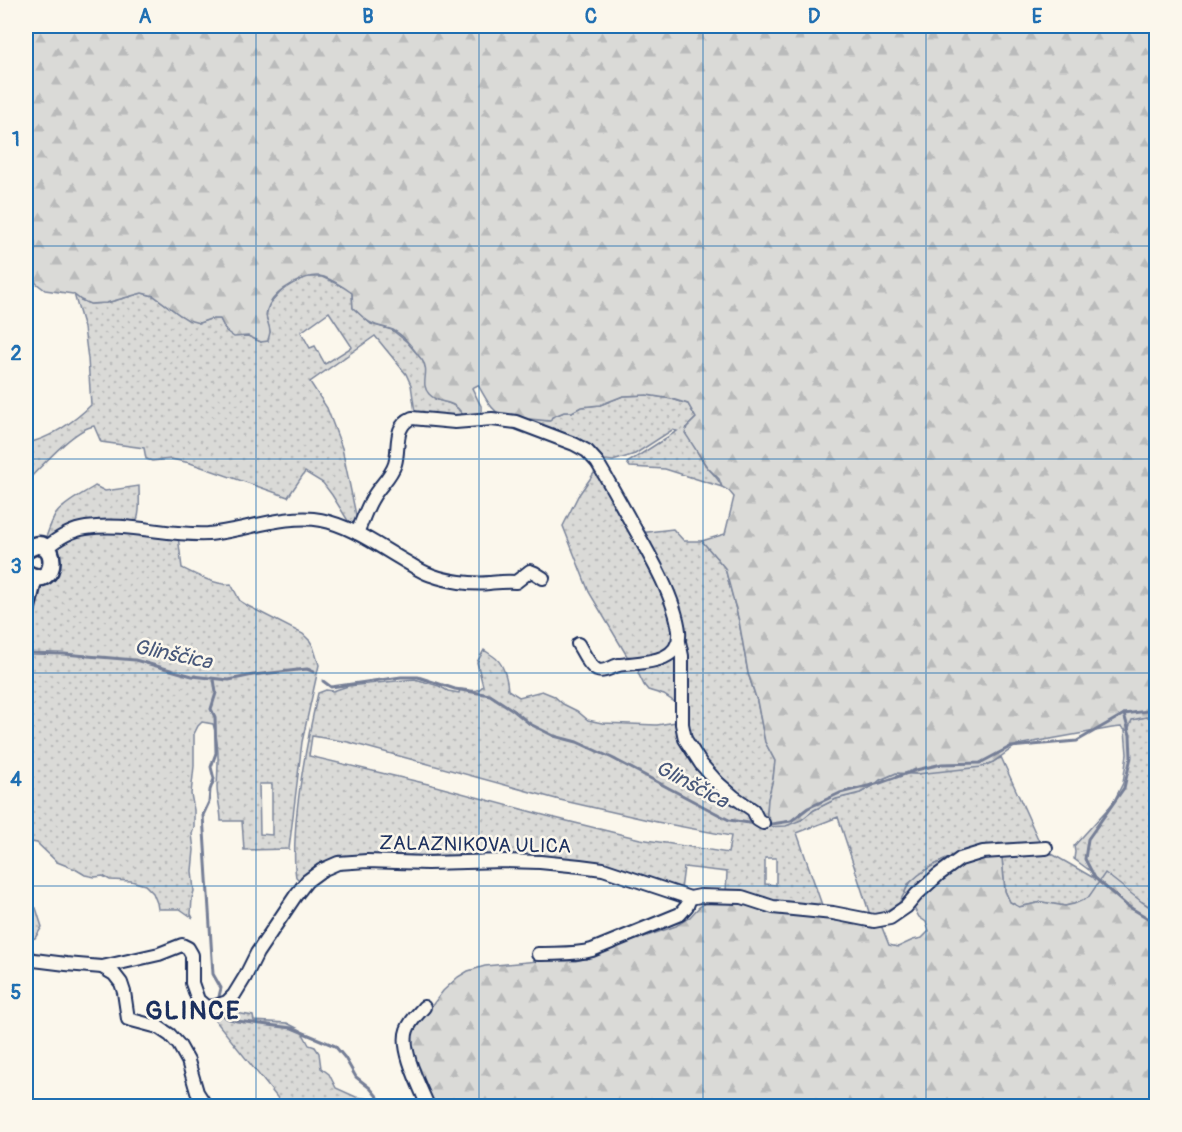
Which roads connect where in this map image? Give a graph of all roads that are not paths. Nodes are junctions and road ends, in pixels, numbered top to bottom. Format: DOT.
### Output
graph roads {
  1 [pos="357,533"];
  2 [pos="46,548"];
  3 [pos="26,549"];
  4 [pos="30,575"];
  5 [pos="543,578"];
  6 [pos="26,610"];
  7 [pos="679,642"];
  8 [pos="578,644"];
  9 [pos="763,823"];
  10 [pos="1046,848"];
  11 [pos="690,898"];
  12 [pos="538,954"];
  13 [pos="26,958"];
  14 [pos="102,967"];
  15 [pos="424,1007"];
  16 [pos="26,1102"];
  17 [pos="28,1107"];
  18 [pos="206,1107"];
  19 [pos="428,1107"];
  1 -- 2 [label="street"];
  1 -- 5 [label="street"];
  1 -- 7 [label="street"];
  2 -- 3 [label="street"];
  2 -- 4 [label="street"];
  4 -- 6 [label="street"];
  7 -- 8 [label="street"];
  7 -- 9 [label="street"];
  10 -- 11 [label="street, ZALAZNIKOVA ULICA"];
  11 -- 12 [label="street"];
  11 -- 14 [label="street, ZALAZNIKOVA ULICA"];
  13 -- 14 [label="street"];
  14 -- 18 [label="street"];
  15 -- 19 [label="street"];
  16 -- 17 [label="street"];
}
